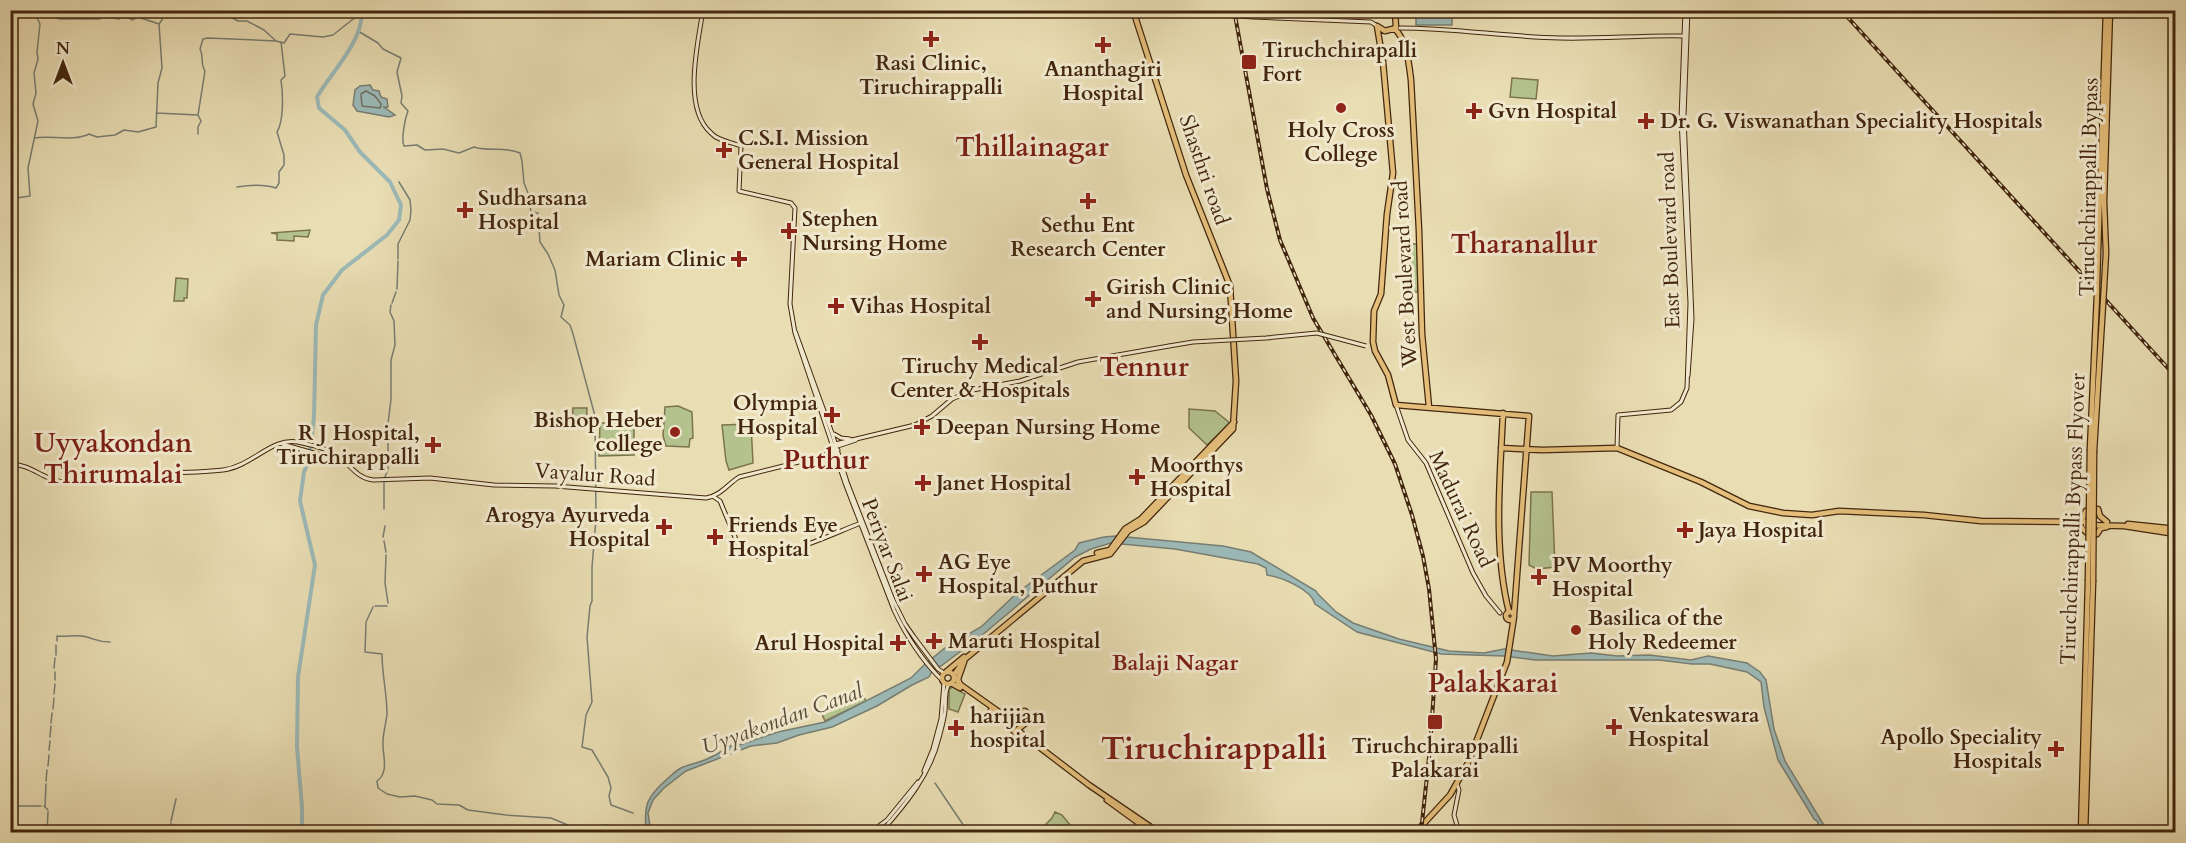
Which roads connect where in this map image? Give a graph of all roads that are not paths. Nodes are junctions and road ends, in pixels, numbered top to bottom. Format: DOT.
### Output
graph roads {
  1 [pos="702,10"];
  2 [pos="1106,10"];
  3 [pos="1397,10"];
  4 [pos="1687,10"];
  5 [pos="2108,10"];
  6 [pos="1133,11"];
  7 [pos="1167,13"];
  8 [pos="1217,15"];
  9 [pos="1377,26"];
  10 [pos="1398,30"];
  11 [pos="1385,31"];
  12 [pos="1684,36"];
  13 [pos="1380,40"];
  14 [pos="1373,342"];
  15 [pos="1366,346"];
  16 [pos="1375,351"];
  17 [pos="2094,361"];
  18 [pos="2100,365"];
  19 [pos="810,375"];
  20 [pos="1688,376"];
  21 [pos="1396,405"];
  22 [pos="1429,408"];
  23 [pos="1503,413"];
  24 [pos="832,432"];
  25 [pos="855,440"];
  26 [pos="280,444"];
  27 [pos="836,447"];
  28 [pos="1501,448"];
  29 [pos="1617,448"];
  30 [pos="1526,450"];
  31 [pos="2092,450"];
  32 [pos="10,464"];
  33 [pos="346,464"];
  34 [pos="714,497"];
  35 [pos="2098,509"];
  36 [pos="2086,511"];
  37 [pos="2107,522"];
  38 [pos="861,523"];
  39 [pos="2078,524"];
  40 [pos="2086,524"];
  41 [pos="2115,526"];
  42 [pos="2175,531"];
  43 [pos="2086,532"];
  44 [pos="2097,534"];
  45 [pos="1114,548"];
  46 [pos="2091,582"];
  47 [pos="1500,613"];
  48 [pos="1510,615"];
  49 [pos="927,659"];
  50 [pos="965,659"];
  51 [pos="945,672"];
  52 [pos="949,681"];
  53 [pos="961,685"];
  54 [pos="1457,784"];
  55 [pos="1112,802"];
  56 [pos="886,823"];
  57 [pos="875,829"];
  58 [pos="870,832"];
  59 [pos="880,832"];
  60 [pos="1151,832"];
  61 [pos="1158,832"];
  62 [pos="1414,832"];
  63 [pos="1459,832"];
  64 [pos="2081,832"];
  65 [pos="2085,832"];
  1 -- 19 [label="main road"];
  2 -- 6 [label="main road"];
  3 -- 10 [label="main road, West Boulevard road"];
  4 -- 12 [label="main road, East Boulevard road"];
  4 -- 20 [label="main road"];
  5 -- 17 [label="main road, Tiruchchirappalli Bypass, bridge"];
  5 -- 18 [label="main road, Tiruchchirappalli Bypass, bridge"];
  6 -- 7 [label="main road"];
  6 -- 45 [label="main road, Shasthri road"];
  8 -- 9 [label="main road, bridge"];
  9 -- 11 [label="main road"];
  9 -- 13 [label="main road"];
  10 -- 11 [label="main road"];
  10 -- 12 [label="main road"];
  10 -- 22 [label="main road, West Boulevard road"];
  11 -- 13 [label="main road"];
  12 -- 20 [label="main road, East Boulevard road"];
  13 -- 14 [label="main road"];
  14 -- 15 [label="main road, bridge"];
  14 -- 16 [label="main road"];
  15 -- 16 [label="main road"];
  15 -- 25 [label="main road, bridge"];
  16 -- 21 [label="main road"];
  17 -- 31 [label="main road, Tiruchchirappalli Bypass Flyover"];
  18 -- 31 [label="main road, Tiruchchirappalli Bypass Flyover"];
  19 -- 24 [label="main road"];
  19 -- 27 [label="main road"];
  20 -- 29 [label="main road, East Boulevard road"];
  21 -- 22 [label="main road"];
  21 -- 47 [label="main road, Madurai Road"];
  22 -- 23 [label="main road"];
  23 -- 28 [label="main road"];
  23 -- 30 [label="main road"];
  24 -- 25 [label="main road"];
  24 -- 27 [label="main road"];
  25 -- 27 [label="main road"];
  26 -- 32 [label="main road, Vayalur Road"];
  26 -- 33 [label="main road, Vayalur Road"];
  26 -- 33 [label="main road, Vayalur Road"];
  27 -- 34 [label="main road"];
  27 -- 38 [label="main road, Periyar Salai"];
  28 -- 30 [label="main road"];
  28 -- 48 [label="main road"];
  29 -- 30 [label="main road"];
  29 -- 39 [label="main road"];
  30 -- 48 [label="main road"];
  31 -- 46 [label="main road, Tiruchchirappalli Bypass Flyover, bridge"];
  33 -- 34 [label="main road, Vayalur Road"];
  34 -- 38 [label="main road"];
  35 -- 37 [label="main road"];
  36 -- 39 [label="main road"];
  37 -- 40 [label="main road"];
  37 -- 42 [label="main road"];
  38 -- 49 [label="main road, Periyar Salai"];
  39 -- 40 [label="main road"];
  39 -- 43 [label="main road"];
  40 -- 41 [label="main road"];
  41 -- 42 [label="main road"];
  41 -- 44 [label="main road"];
  45 -- 50 [label="main road"];
  45 -- 51 [label="main road"];
  46 -- 64 [label="main road, Tiruchchirappalli Bypass Flyover"];
  46 -- 65 [label="main road, Tiruchchirappalli Bypass Flyover"];
  47 -- 48 [label="main road, Madurai Road"];
  48 -- 54 [label="main road"];
  49 -- 51 [label="main road"];
  49 -- 52 [label="main road"];
  50 -- 52 [label="main road"];
  50 -- 53 [label="main road"];
  51 -- 52 [label="main road"];
  51 -- 52 [label="main road"];
  52 -- 53 [label="main road"];
  52 -- 55 [label="main road"];
  52 -- 56 [label="main road"];
  52 -- 56 [label="main road"];
  53 -- 55 [label="main road"];
  54 -- 62 [label="main road"];
  54 -- 63 [label="main road"];
  55 -- 60 [label="main road"];
  55 -- 61 [label="main road"];
  56 -- 57 [label="main road"];
  56 -- 59 [label="main road"];
  57 -- 58 [label="main road"];
  57 -- 59 [label="main road"];
}
